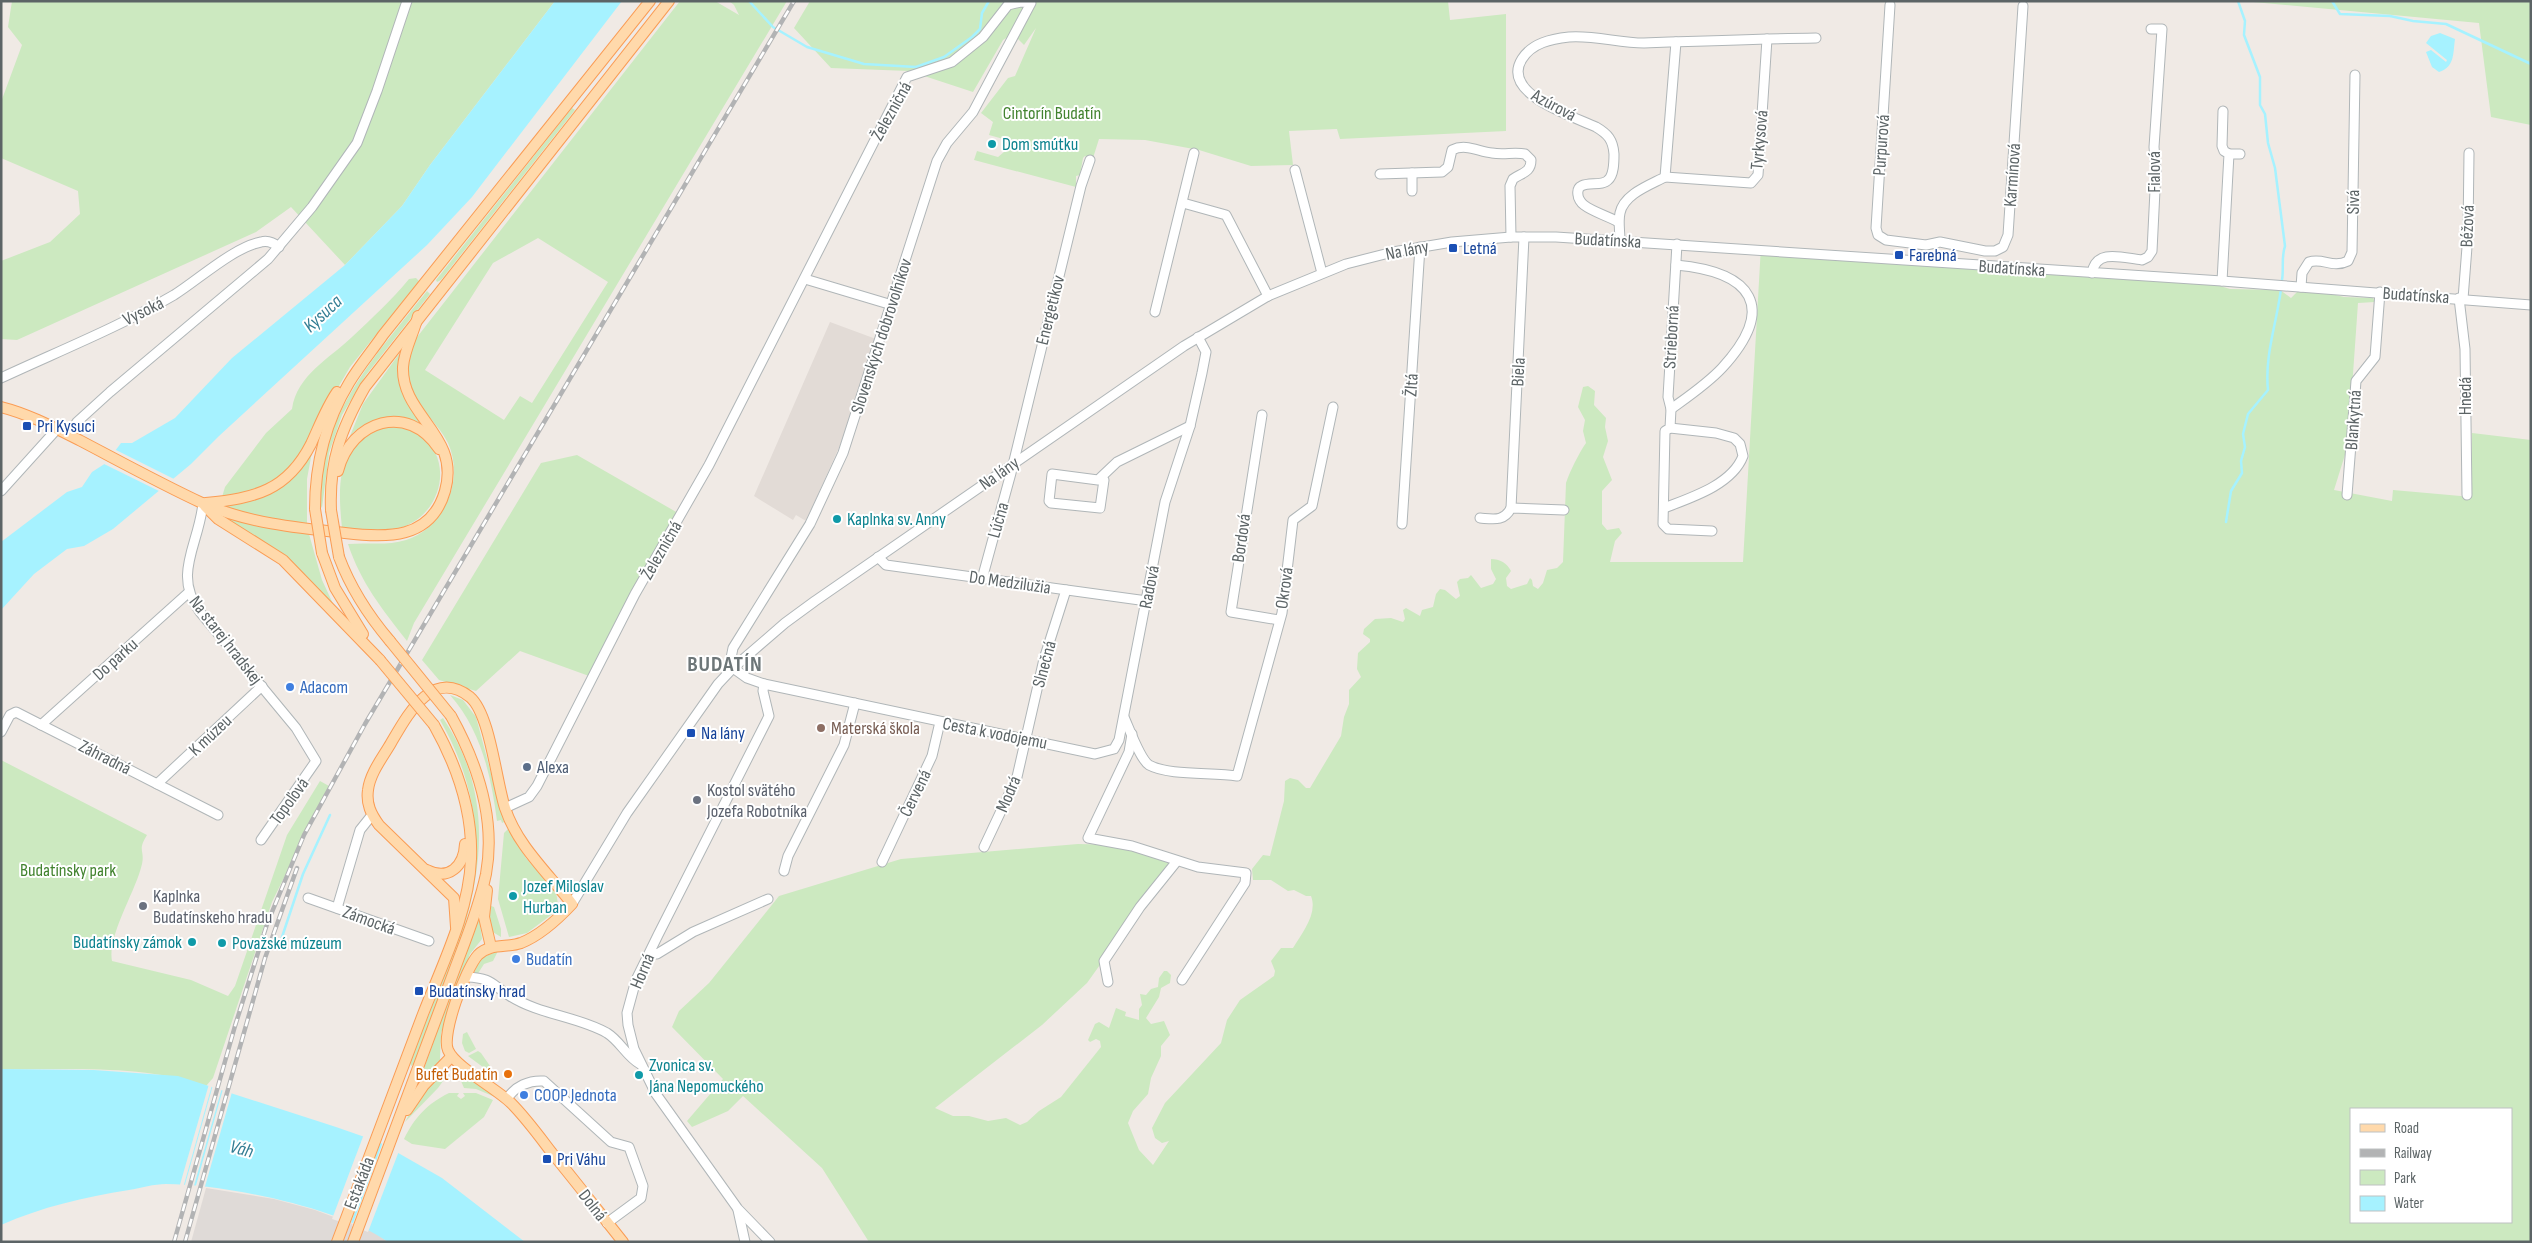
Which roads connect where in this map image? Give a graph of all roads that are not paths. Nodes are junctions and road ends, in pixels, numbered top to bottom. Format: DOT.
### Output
graph roads {
  1 [pos="407,1"];
  2 [pos="650,1"];
  3 [pos="669,1"];
  4 [pos="1031,3"];
  5 [pos="1890,4"];
  6 [pos="2023,6"];
  7 [pos="2151,29"];
  8 [pos="1816,38"];
  9 [pos="1767,39"];
  10 [pos="1676,42"];
  11 [pos="2355,74"];
  12 [pos="2223,111"];
  13 [pos="1194,153"];
  14 [pos="2469,153"];
  15 [pos="2229,154"];
  16 [pos="2240,154"];
  17 [pos="1090,160"];
  18 [pos="1295,170"];
  19 [pos="1412,173"];
  20 [pos="1380,174"];
  21 [pos="1666,177"];
  22 [pos="1412,191"];
  23 [pos="1183,203"];
  24 [pos="1618,222"];
  25 [pos="1511,237"];
  26 [pos="1524,237"];
  27 [pos="1620,241"];
  28 [pos="1677,244"];
  29 [pos="1926,245"];
  30 [pos="279,247"];
  31 [pos="1420,247"];
  32 [pos="1925,262"];
  33 [pos="1676,265"];
  34 [pos="1322,273"];
  35 [pos="2092,273"];
  36 [pos="805,279"];
  37 [pos="2222,281"];
  38 [pos="2301,287"];
  39 [pos="2380,292"];
  40 [pos="1268,296"];
  41 [pos="2464,299"];
  42 [pos="892,305"];
  43 [pos="2531,305"];
  44 [pos="1155,312"];
  45 [pos="418,316"];
  46 [pos="1198,337"];
  47 [pos="1,378"];
  48 [pos="349,382"];
  49 [pos="1,407"];
  50 [pos="1333,407"];
  51 [pos="1671,409"];
  52 [pos="1262,415"];
  53 [pos="1190,426"];
  54 [pos="1670,428"];
  55 [pos="57,429"];
  56 [pos="69,435"];
  57 [pos="444,457"];
  58 [pos="1014,462"];
  59 [pos="1098,480"];
  60 [pos="1,492"];
  61 [pos="2347,495"];
  62 [pos="2467,495"];
  63 [pos="331,498"];
  64 [pos="203,503"];
  65 [pos="1511,508"];
  66 [pos="1664,508"];
  67 [pos="1564,510"];
  68 [pos="1480,518"];
  69 [pos="1402,524"];
  70 [pos="1712,532"];
  71 [pos="878,557"];
  72 [pos="982,578"];
  73 [pos="1066,590"];
  74 [pos="188,593"];
  75 [pos="1147,601"];
  76 [pos="1279,620"];
  77 [pos="380,660"];
  78 [pos="733,668"];
  79 [pos="764,684"];
  80 [pos="262,686"];
  81 [pos="855,703"];
  82 [pos="1124,717"];
  83 [pos="940,722"];
  84 [pos="41,725"];
  85 [pos="1,732"];
  86 [pos="1132,734"];
  87 [pos="1026,739"];
  88 [pos="1114,749"];
  89 [pos="316,762"];
  90 [pos="157,784"];
  91 [pos="505,808"];
  92 [pos="218,815"];
  93 [pos="372,815"];
  94 [pos="468,816"];
  95 [pos="261,840"];
  96 [pos="984,847"];
  97 [pos="882,862"];
  98 [pos="1176,862"];
  99 [pos="486,865"];
  100 [pos="424,868"];
  101 [pos="784,871"];
  102 [pos="308,898"];
  103 [pos="768,899"];
  104 [pos="572,904"];
  105 [pos="337,908"];
  106 [pos="456,926"];
  107 [pos="429,941"];
  108 [pos="491,947"];
  109 [pos="650,953"];
  110 [pos="466,977"];
  111 [pos="1182,980"];
  112 [pos="1108,982"];
  113 [pos="451,1057"];
  114 [pos="640,1065"];
  115 [pos="507,1099"];
  116 [pos="395,1130"];
  117 [pos="738,1209"];
  118 [pos="607,1223"];
  119 [pos="337,1242"];
  120 [pos="353,1242"];
  121 [pos="623,1242"];
  122 [pos="745,1242"];
  123 [pos="770,1242"];
  1 -- 30 [label="street"];
  2 -- 48 [label="main road"];
  3 -- 45 [label="main road"];
  4 -- 36 [label="street, Železničná"];
  4 -- 42 [label="street, Slovenských dobrovoľníkov"];
  5 -- 29 [label="street, Purpurová"];
  6 -- 29 [label="street, Karmínová"];
  7 -- 35 [label="street, Fialová"];
  8 -- 9 [label="street"];
  9 -- 10 [label="street"];
  9 -- 21 [label="street, Tyrkysová"];
  10 -- 21 [label="street"];
  10 -- 24 [label="street, Azúrová"];
  11 -- 38 [label="street, Sivá"];
  12 -- 15 [label="street"];
  13 -- 23 [label="street"];
  14 -- 41 [label="street, Béžová"];
  15 -- 16 [label="street"];
  15 -- 37 [label="street"];
  17 -- 58 [label="street, Energetikov"];
  18 -- 34 [label="street"];
  19 -- 20 [label="street"];
  19 -- 22 [label="street"];
  19 -- 25 [label="street"];
  21 -- 24 [label="street"];
  23 -- 40 [label="street"];
  23 -- 44 [label="street"];
  24 -- 27 [label="street"];
  25 -- 26 [label="street, Na lány"];
  25 -- 31 [label="street, Na lány"];
  26 -- 27 [label="street, Budatínska"];
  26 -- 65 [label="street, Biela"];
  27 -- 28 [label="street, Budatínska"];
  28 -- 32 [label="street, Budatínska"];
  28 -- 33 [label="street, Strieborná"];
  29 -- 32 [label="street"];
  30 -- 47 [label="street, Vysoká"];
  30 -- 56 [label="street"];
  31 -- 34 [label="street, Na lány"];
  31 -- 69 [label="street, Žltá"];
  32 -- 35 [label="street, Budatínska"];
  33 -- 51 [label="street, Strieborná"];
  33 -- 51 [label="street"];
  34 -- 40 [label="street, Na lány"];
  35 -- 37 [label="street, Budatínska"];
  36 -- 42 [label="street"];
  36 -- 91 [label="street, Železničná"];
  37 -- 38 [label="street, Budatínska"];
  38 -- 39 [label="street, Budatínska"];
  39 -- 41 [label="street, Budatínska"];
  39 -- 61 [label="street, Blankytná"];
  40 -- 46 [label="street, Na lány"];
  41 -- 43 [label="street, Budatínska"];
  41 -- 62 [label="street, Hnedá"];
  42 -- 78 [label="street, Slovenských dobrovoľníkov"];
  45 -- 57 [label="main road"];
  45 -- 63 [label="main road"];
  46 -- 53 [label="street, Radová"];
  46 -- 58 [label="street, Na lány"];
  48 -- 64 [label="main road"];
  48 -- 77 [label="main road, bridge"];
  49 -- 55 [label="main road"];
  50 -- 76 [label="street, Okrová"];
  51 -- 54 [label="street, Strieborná"];
  52 -- 76 [label="street, Bordová"];
  53 -- 59 [label="street"];
  53 -- 75 [label="street, Radová"];
  54 -- 66 [label="street, Strieborná"];
  54 -- 66 [label="street"];
  55 -- 56 [label="main road"];
  55 -- 60 [label="street"];
  56 -- 64 [label="main road"];
  57 -- 63 [label="main road"];
  57 -- 64 [label="main road"];
  58 -- 71 [label="street, Na lány"];
  58 -- 72 [label="street, Lúčna"];
  59 -- 59 [label="street"];
  63 -- 99 [label="main road, bridge"];
  64 -- 74 [label="street, Na starej hradskej"];
  64 -- 77 [label="main road"];
  65 -- 67 [label="street"];
  65 -- 68 [label="street"];
  66 -- 70 [label="street, Strieborná"];
  71 -- 72 [label="street, Do Medzilužia"];
  71 -- 78 [label="street, Na lány"];
  72 -- 73 [label="street, Do Medzilužia"];
  73 -- 75 [label="street, Do Medzilužia"];
  73 -- 87 [label="street, Slnečná"];
  74 -- 80 [label="street, Na starej hradskej"];
  74 -- 84 [label="street, Do parku"];
  75 -- 82 [label="street, Radová"];
  76 -- 86 [label="street, Okrová"];
  77 -- 94 [label="main road, bridge"];
  78 -- 79 [label="street, Cesta k vodojemu"];
  78 -- 104 [label="street, Na lány"];
  79 -- 81 [label="street, Cesta k vodojemu"];
  79 -- 109 [label="street, Horná"];
  80 -- 89 [label="street, Na starej hradskej"];
  80 -- 90 [label="street, K múzeu"];
  81 -- 83 [label="street, Cesta k vodojemu"];
  81 -- 101 [label="street"];
  82 -- 86 [label="street"];
  82 -- 88 [label="street, Radová"];
  83 -- 87 [label="street, Cesta k vodojemu"];
  83 -- 97 [label="street, Červená"];
  84 -- 85 [label="street, Záhradná"];
  84 -- 90 [label="street, Záhradná"];
  86 -- 98 [label="street"];
  87 -- 88 [label="street, Cesta k vodojemu"];
  87 -- 96 [label="street, Modrá"];
  89 -- 95 [label="street, Topoľová"];
  90 -- 92 [label="street, Záhradná"];
  91 -- 93 [label="main road"];
  91 -- 104 [label="main road"];
  93 -- 100 [label="main road"];
  93 -- 105 [label="street"];
  94 -- 100 [label="main road"];
  94 -- 106 [label="main road"];
  98 -- 111 [label="street"];
  98 -- 112 [label="street"];
  99 -- 108 [label="main road"];
  99 -- 116 [label="main road"];
  100 -- 106 [label="main road"];
  102 -- 105 [label="street, Zámocká"];
  103 -- 109 [label="street"];
  104 -- 108 [label="main road, Na lány"];
  105 -- 107 [label="street, Zámocká"];
  106 -- 119 [label="main road, Estakáda"];
  108 -- 110 [label="main road"];
  109 -- 114 [label="street, Horná"];
  110 -- 113 [label="main road"];
  110 -- 114 [label="street"];
  113 -- 115 [label="main road, Dolná"];
  113 -- 116 [label="main road"];
  114 -- 117 [label="street, Horná"];
  115 -- 118 [label="main road, Dolná"];
  115 -- 118 [label="street"];
  116 -- 120 [label="main road, Estakáda"];
  117 -- 122 [label="street"];
  117 -- 123 [label="street, Horná"];
  118 -- 121 [label="main road, Dolná"];
}
